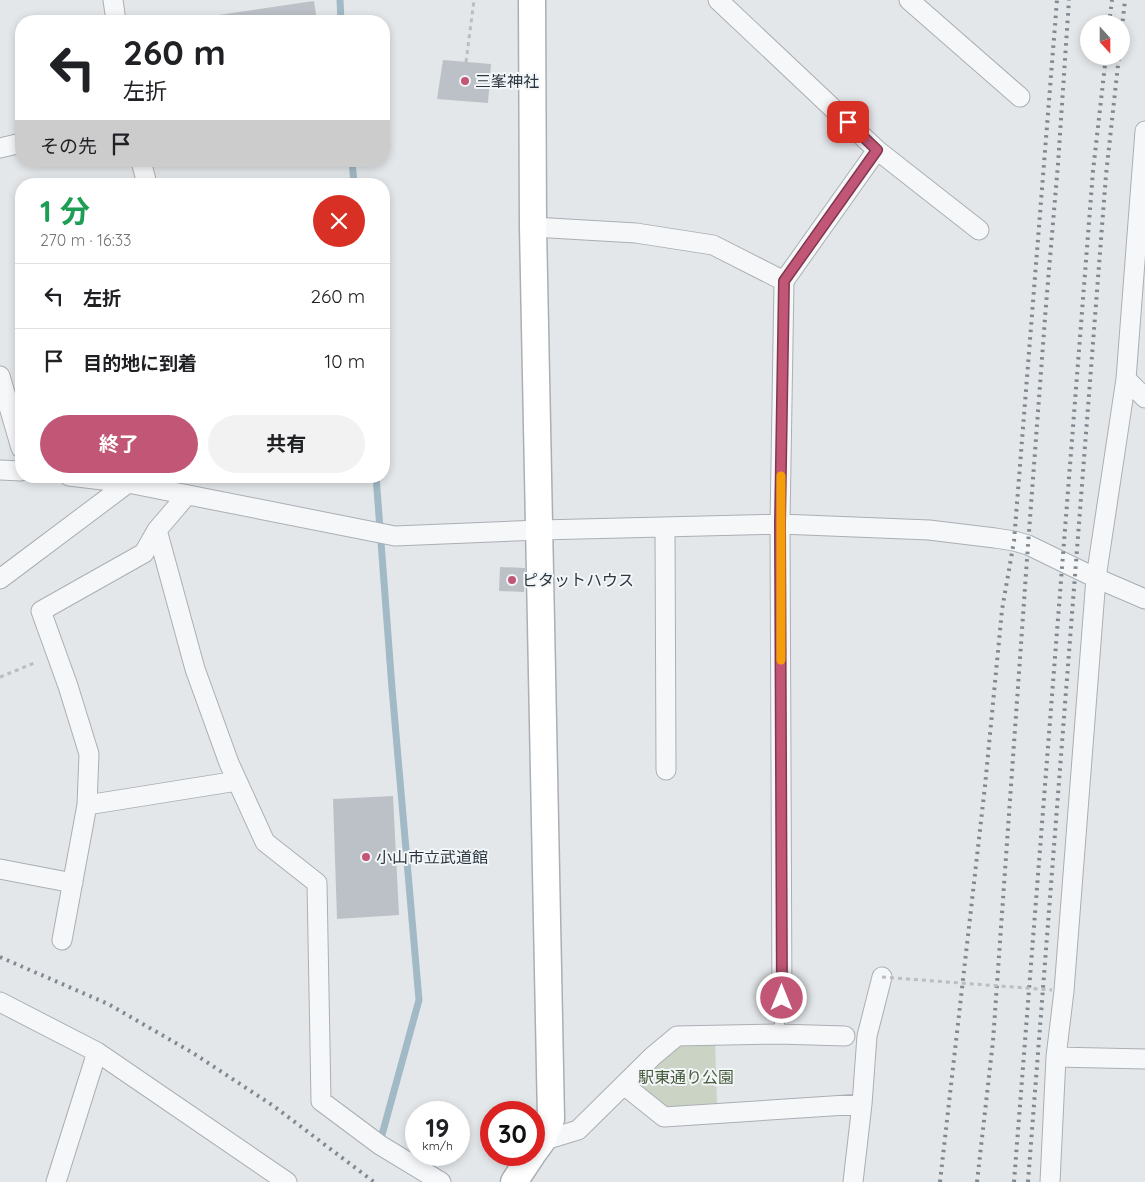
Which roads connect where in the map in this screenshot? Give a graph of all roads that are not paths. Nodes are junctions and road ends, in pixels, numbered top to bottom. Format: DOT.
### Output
graph roads {
  1 [pos="113,0"];
  2 [pos="532,0"];
  3 [pos="718,0"];
  4 [pos="909,0"];
  5 [pos="115,15"];
  6 [pos="1020,97"];
  7 [pos="1145,131"];
  8 [pos="15,144"];
  9 [pos="0,148"];
  10 [pos="877,150"];
  11 [pos="533,227"];
  12 [pos="979,230"];
  13 [pos="1140,249"];
  14 [pos="784,281"];
  15 [pos="0,376"];
  16 [pos="1126,379"];
  17 [pos="1145,398"];
  18 [pos="15,427"];
  19 [pos="0,470"];
  20 [pos="15,471"];
  21 [pos="128,483"];
  22 [pos="187,495"];
  23 [pos="780,524"];
  24 [pos="665,528"];
  25 [pos="157,530"];
  26 [pos="540,530"];
  27 [pos="1096,578"];
  28 [pos="0,579"];
  29 [pos="1145,599"];
  30 [pos="666,770"];
  31 [pos="237,780"];
  32 [pos="87,805"];
  33 [pos="0,869"];
  34 [pos="73,882"];
  35 [pos="62,940"];
  36 [pos="882,977"];
  37 [pos="0,1002"];
  38 [pos="782,1004"];
  39 [pos="778,1034"];
  40 [pos="856,1036"];
  41 [pos="97,1052"];
  42 [pos="1056,1057"];
  43 [pos="1145,1059"];
  44 [pos="624,1085"];
  45 [pos="862,1104"];
  46 [pos="545,1131"];
  47 [pos="545,1145"];
  48 [pos="525,1166"];
  49 [pos="56,1182"];
  50 [pos="287,1182"];
  51 [pos="441,1182"];
  52 [pos="514,1182"];
  53 [pos="853,1182"];
  54 [pos="1050,1182"];
  1 -- 5 [label="street"];
  2 -- 11 [label="street"];
  3 -- 10 [label="street"];
  4 -- 6 [label="street"];
  7 -- 13 [label="street"];
  8 -- 9 [label="street"];
  10 -- 12 [label="street"];
  10 -- 14 [label="street"];
  11 -- 14 [label="street"];
  11 -- 26 [label="street"];
  13 -- 16 [label="street"];
  14 -- 23 [label="street"];
  15 -- 18 [label="street"];
  16 -- 17 [label="street"];
  16 -- 27 [label="street"];
  19 -- 20 [label="street"];
  21 -- 22 [label="street"];
  21 -- 28 [label="street"];
  22 -- 25 [label="street"];
  22 -- 26 [label="street"];
  23 -- 24 [label="street"];
  23 -- 27 [label="street"];
  23 -- 38 [label="street"];
  24 -- 26 [label="street"];
  24 -- 30 [label="street"];
  25 -- 31 [label="street"];
  25 -- 32 [label="street"];
  26 -- 46 [label="street"];
  27 -- 29 [label="street"];
  27 -- 42 [label="street"];
  31 -- 32 [label="street"];
  31 -- 51 [label="street"];
  32 -- 34 [label="street"];
  33 -- 34 [label="street"];
  34 -- 35 [label="street"];
  36 -- 40 [label="street"];
  37 -- 41 [label="street"];
  38 -- 39 [label="lane"];
  39 -- 40 [label="street"];
  39 -- 44 [label="street"];
  40 -- 45 [label="street"];
  41 -- 49 [label="street"];
  41 -- 50 [label="street"];
  42 -- 43 [label="street"];
  42 -- 54 [label="street"];
  44 -- 45 [label="street"];
  44 -- 47 [label="street"];
  45 -- 53 [label="street"];
  48 -- 52 [label="street"];
}
